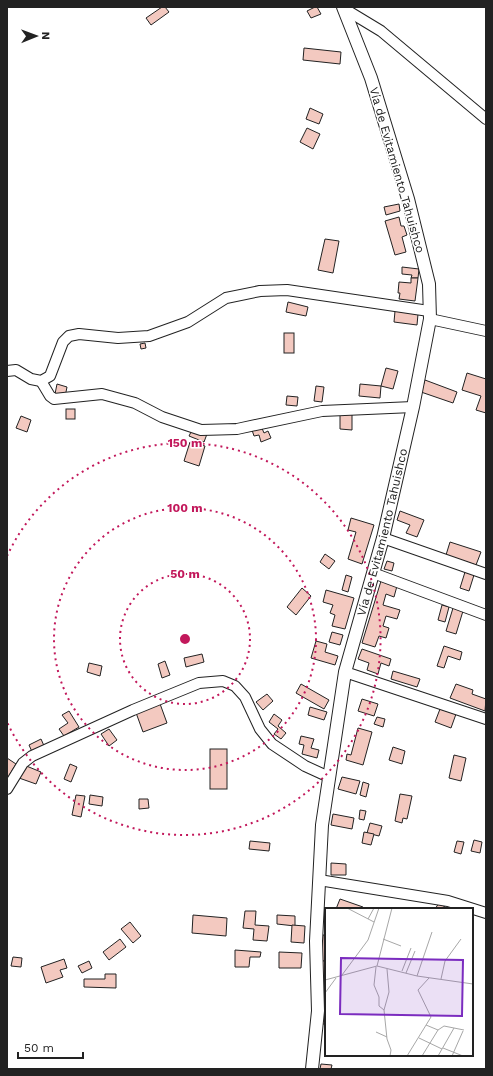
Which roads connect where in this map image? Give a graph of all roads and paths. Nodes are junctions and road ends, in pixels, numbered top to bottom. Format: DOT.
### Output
graph roads {
  1 [pos="343,8"];
  2 [pos="486,119"];
  3 [pos="430,315"];
  4 [pos="486,331"];
  5 [pos="7,370"];
  6 [pos="41,381"];
  7 [pos="413,407"];
  8 [pos="383,538"];
  9 [pos="373,573"];
  10 [pos="486,574"];
  11 [pos="486,615"];
  12 [pos="346,672"];
  13 [pos="486,719"];
  14 [pos="329,777"];
  15 [pos="7,789"];
  16 [pos="319,880"];
  17 [pos="470,908"];
  18 [pos="473,909"];
  19 [pos="486,913"];
  20 [pos="312,1069"];
  1 -- 2 [label="street"];
  1 -- 3 [label="main road, Vía de Evitamiento Tahuishco"];
  3 -- 4 [label="street"];
  3 -- 6 [label="street"];
  3 -- 7 [label="main road, Vía de Evitamiento Tahuishco"];
  5 -- 6 [label="street"];
  6 -- 7 [label="street"];
  7 -- 8 [label="main road, Vía de Evitamiento Tahuishco"];
  8 -- 9 [label="main road, Vía de Evitamiento Tahuishco"];
  8 -- 10 [label="street"];
  9 -- 11 [label="street"];
  9 -- 12 [label="main road, Vía de Evitamiento Tahuishco"];
  12 -- 13 [label="street"];
  12 -- 14 [label="main road, Vía de Evitamiento Tahuishco"];
  14 -- 15 [label="street"];
  14 -- 16 [label="main road, Vía de Evitamiento Tahuishco"];
  16 -- 17 [label="street"];
  16 -- 20 [label="main road, Vía de Evitamiento Tahuishco"];
  18 -- 19 [label="street"];
}
